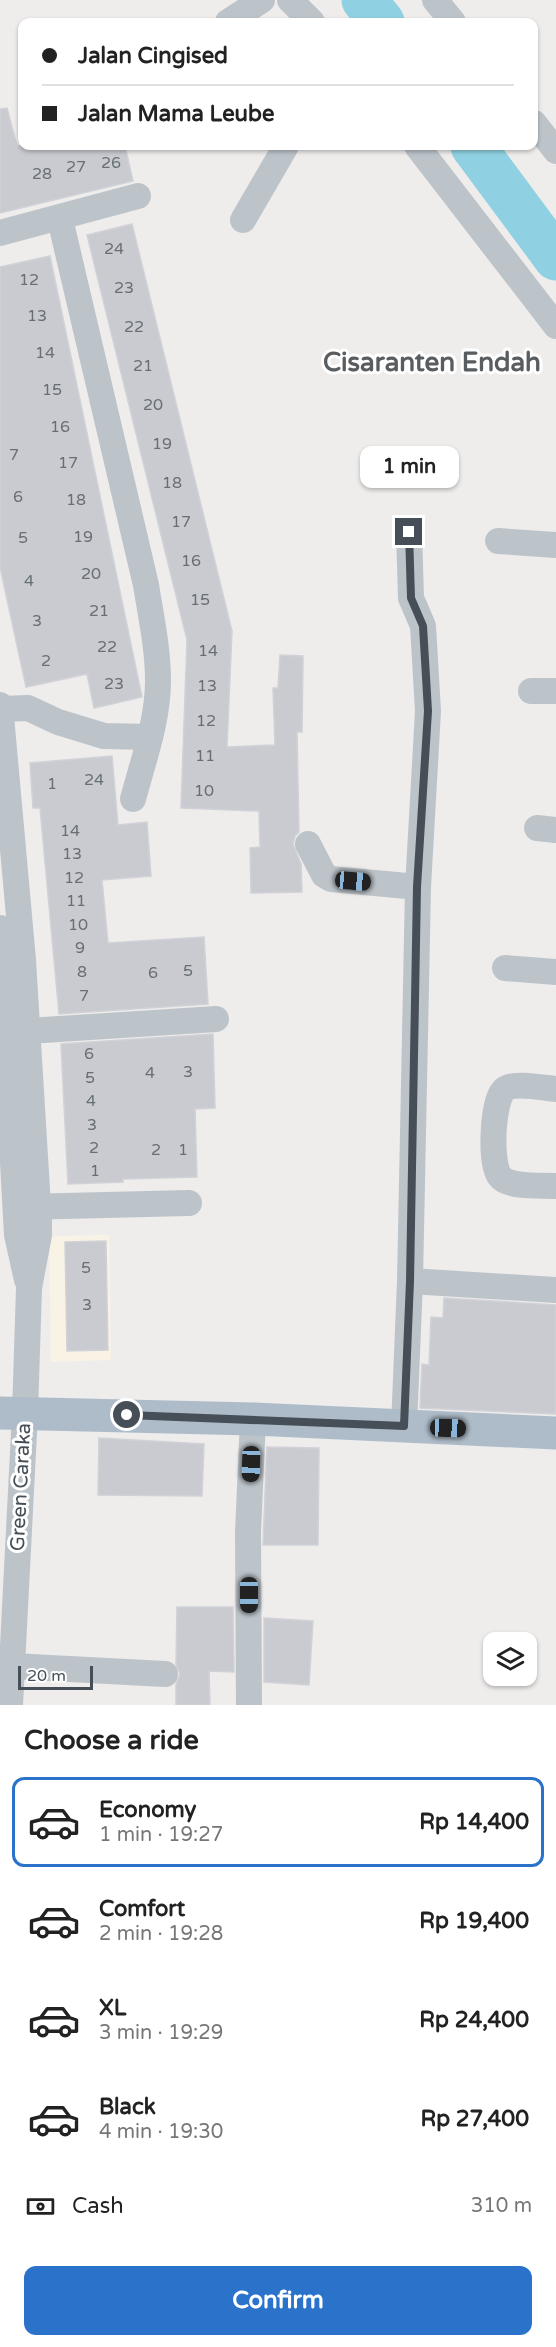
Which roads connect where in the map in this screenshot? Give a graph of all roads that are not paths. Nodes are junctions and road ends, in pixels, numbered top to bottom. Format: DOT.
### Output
graph roads {
  1 [pos="262,0"];
  2 [pos="290,0"];
  3 [pos="435,0"];
  4 [pos="234,18"];
  5 [pos="308,18"];
  6 [pos="450,18"];
  7 [pos="538,128"];
  8 [pos="284,150"];
  9 [pos="420,150"];
  10 [pos="556,152"];
  11 [pos="138,196"];
  12 [pos="60,219"];
  13 [pos="243,219"];
  14 [pos="0,233"];
  15 [pos="556,326"];
  16 [pos="409,532"];
  17 [pos="498,541"];
  18 [pos="556,545"];
  19 [pos="0,708"];
  20 [pos="150,737"];
  21 [pos="133,799"];
  22 [pos="308,844"];
  23 [pos="417,887"];
  24 [pos="0,928"];
  25 [pos="13,960"];
  26 [pos="505,968"];
  27 [pos="556,972"];
  28 [pos="216,1019"];
  29 [pos="28,1031"];
  30 [pos="556,1089"];
  31 [pos="556,1186"];
  32 [pos="189,1203"];
  33 [pos="27,1214"];
  34 [pos="410,1281"];
  35 [pos="556,1290"];
  36 [pos="13,1413"];
  37 [pos="253,1419"];
  38 [pos="404,1426"];
  39 [pos="556,1433"];
  40 [pos="165,1674"];
  41 [pos="8,1685"];
  42 [pos="249,1705"];
  1 -- 4 [label="street"];
  2 -- 5 [label="street"];
  3 -- 6 [label="street"];
  7 -- 10 [label="street"];
  8 -- 13 [label="street"];
  9 -- 15 [label="street"];
  11 -- 12 [label="street"];
  12 -- 14 [label="street"];
  12 -- 20 [label="street"];
  16 -- 23 [label="street"];
  17 -- 18 [label="street"];
  19 -- 20 [label="street"];
  19 -- 25 [label="street"];
  20 -- 21 [label="street"];
  22 -- 23 [label="street"];
  23 -- 34 [label="street"];
  24 -- 25 [label="street"];
  25 -- 29 [label="street"];
  25 -- 33 [label="street"];
  26 -- 27 [label="street"];
  28 -- 29 [label="street"];
  29 -- 33 [label="street"];
  30 -- 31 [label="street"];
  32 -- 33 [label="street"];
  33 -- 36 [label="street, Green Caraka"];
  34 -- 35 [label="street"];
  34 -- 38 [label="street"];
  36 -- 37 [label="main road"];
  36 -- 41 [label="street, Green Caraka"];
  37 -- 38 [label="main road"];
  37 -- 42 [label="street"];
  38 -- 39 [label="main road"];
  40 -- 41 [label="street"];
}
